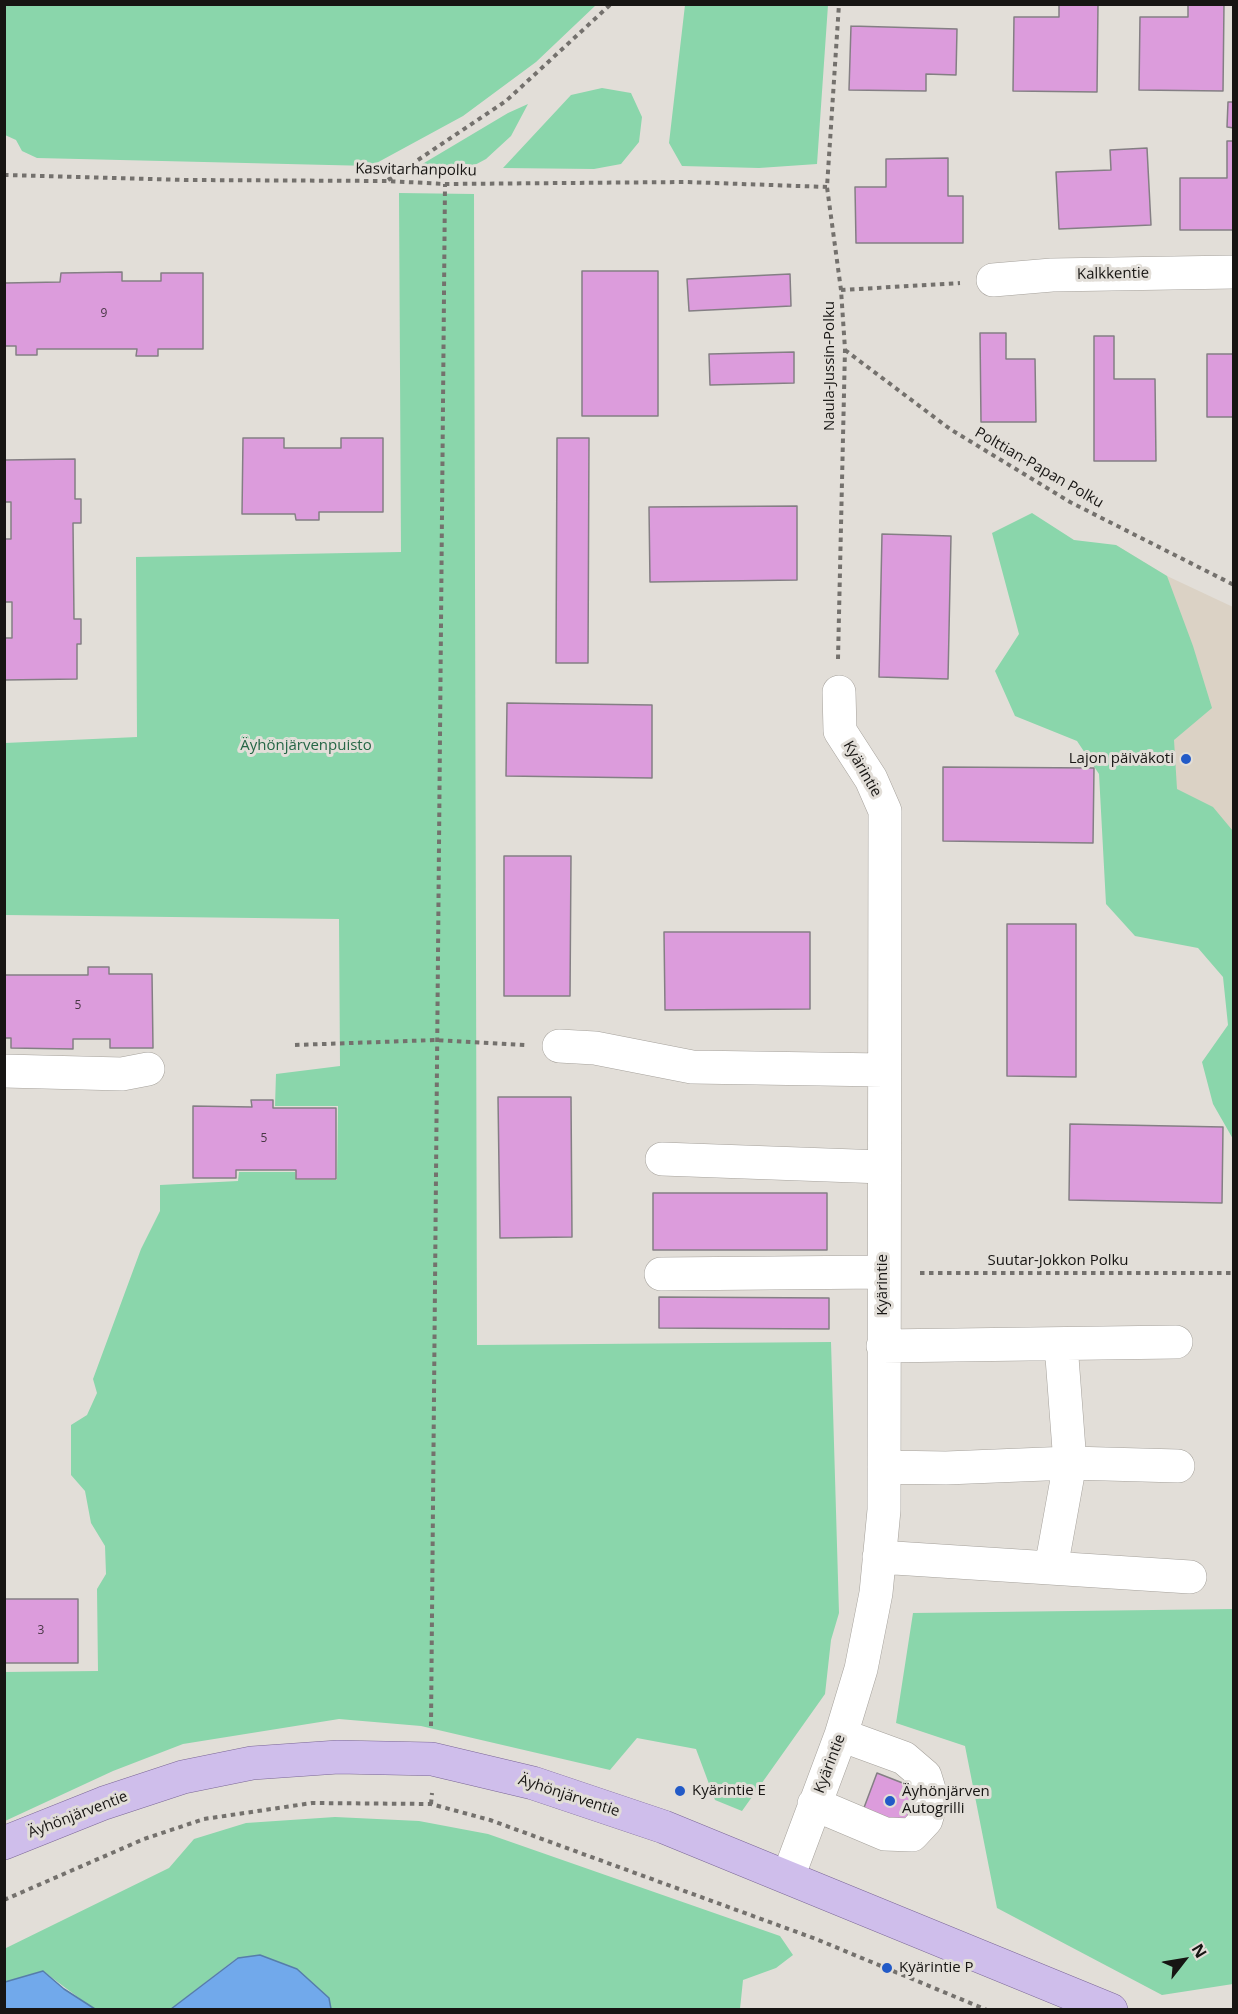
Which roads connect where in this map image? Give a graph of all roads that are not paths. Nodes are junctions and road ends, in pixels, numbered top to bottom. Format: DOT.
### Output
graph roads {
  1 [pos="1233,272"];
  2 [pos="993,280"];
  3 [pos="839,692"];
  4 [pos="559,1046"];
  5 [pos="148,1069"];
  6 [pos="883,1070"];
  7 [pos="4,1071"];
  8 [pos="662,1160"];
  9 [pos="883,1167"];
  10 [pos="884,1272"];
  11 [pos="661,1274"];
  12 [pos="1176,1342"];
  13 [pos="1060,1344"];
  14 [pos="883,1346"];
  15 [pos="1070,1463"];
  16 [pos="1178,1466"];
  17 [pos="884,1467"];
  18 [pos="879,1557"];
  19 [pos="1051,1568"];
  20 [pos="1190,1577"];
  21 [pos="841,1735"];
  22 [pos="814,1804"];
  23 [pos="4,1843"];
  24 [pos="788,1877"];
  25 [pos="1111,2010"];
  1 -- 2 [label="street, Kalkkentie"];
  3 -- 6 [label="street, Kyärintie"];
  4 -- 6 [label="street"];
  5 -- 7 [label="street"];
  6 -- 9 [label="street, Kyärintie"];
  8 -- 9 [label="street"];
  9 -- 10 [label="street, Kyärintie"];
  10 -- 11 [label="street"];
  10 -- 14 [label="street, Kyärintie"];
  12 -- 13 [label="street"];
  13 -- 14 [label="street"];
  13 -- 15 [label="street"];
  14 -- 17 [label="street, Kyärintie"];
  15 -- 16 [label="street"];
  15 -- 17 [label="street"];
  15 -- 19 [label="street"];
  17 -- 18 [label="street, Kyärintie"];
  18 -- 19 [label="street"];
  18 -- 21 [label="street, Kyärintie"];
  19 -- 20 [label="street"];
  21 -- 22 [label="street, Kyärintie"];
  21 -- 22 [label="street"];
  22 -- 24 [label="street, Kyärintie"];
  23 -- 24 [label="main road, Äyhönjärventie"];
  24 -- 25 [label="main road, Äyhönjärventie"];
}
